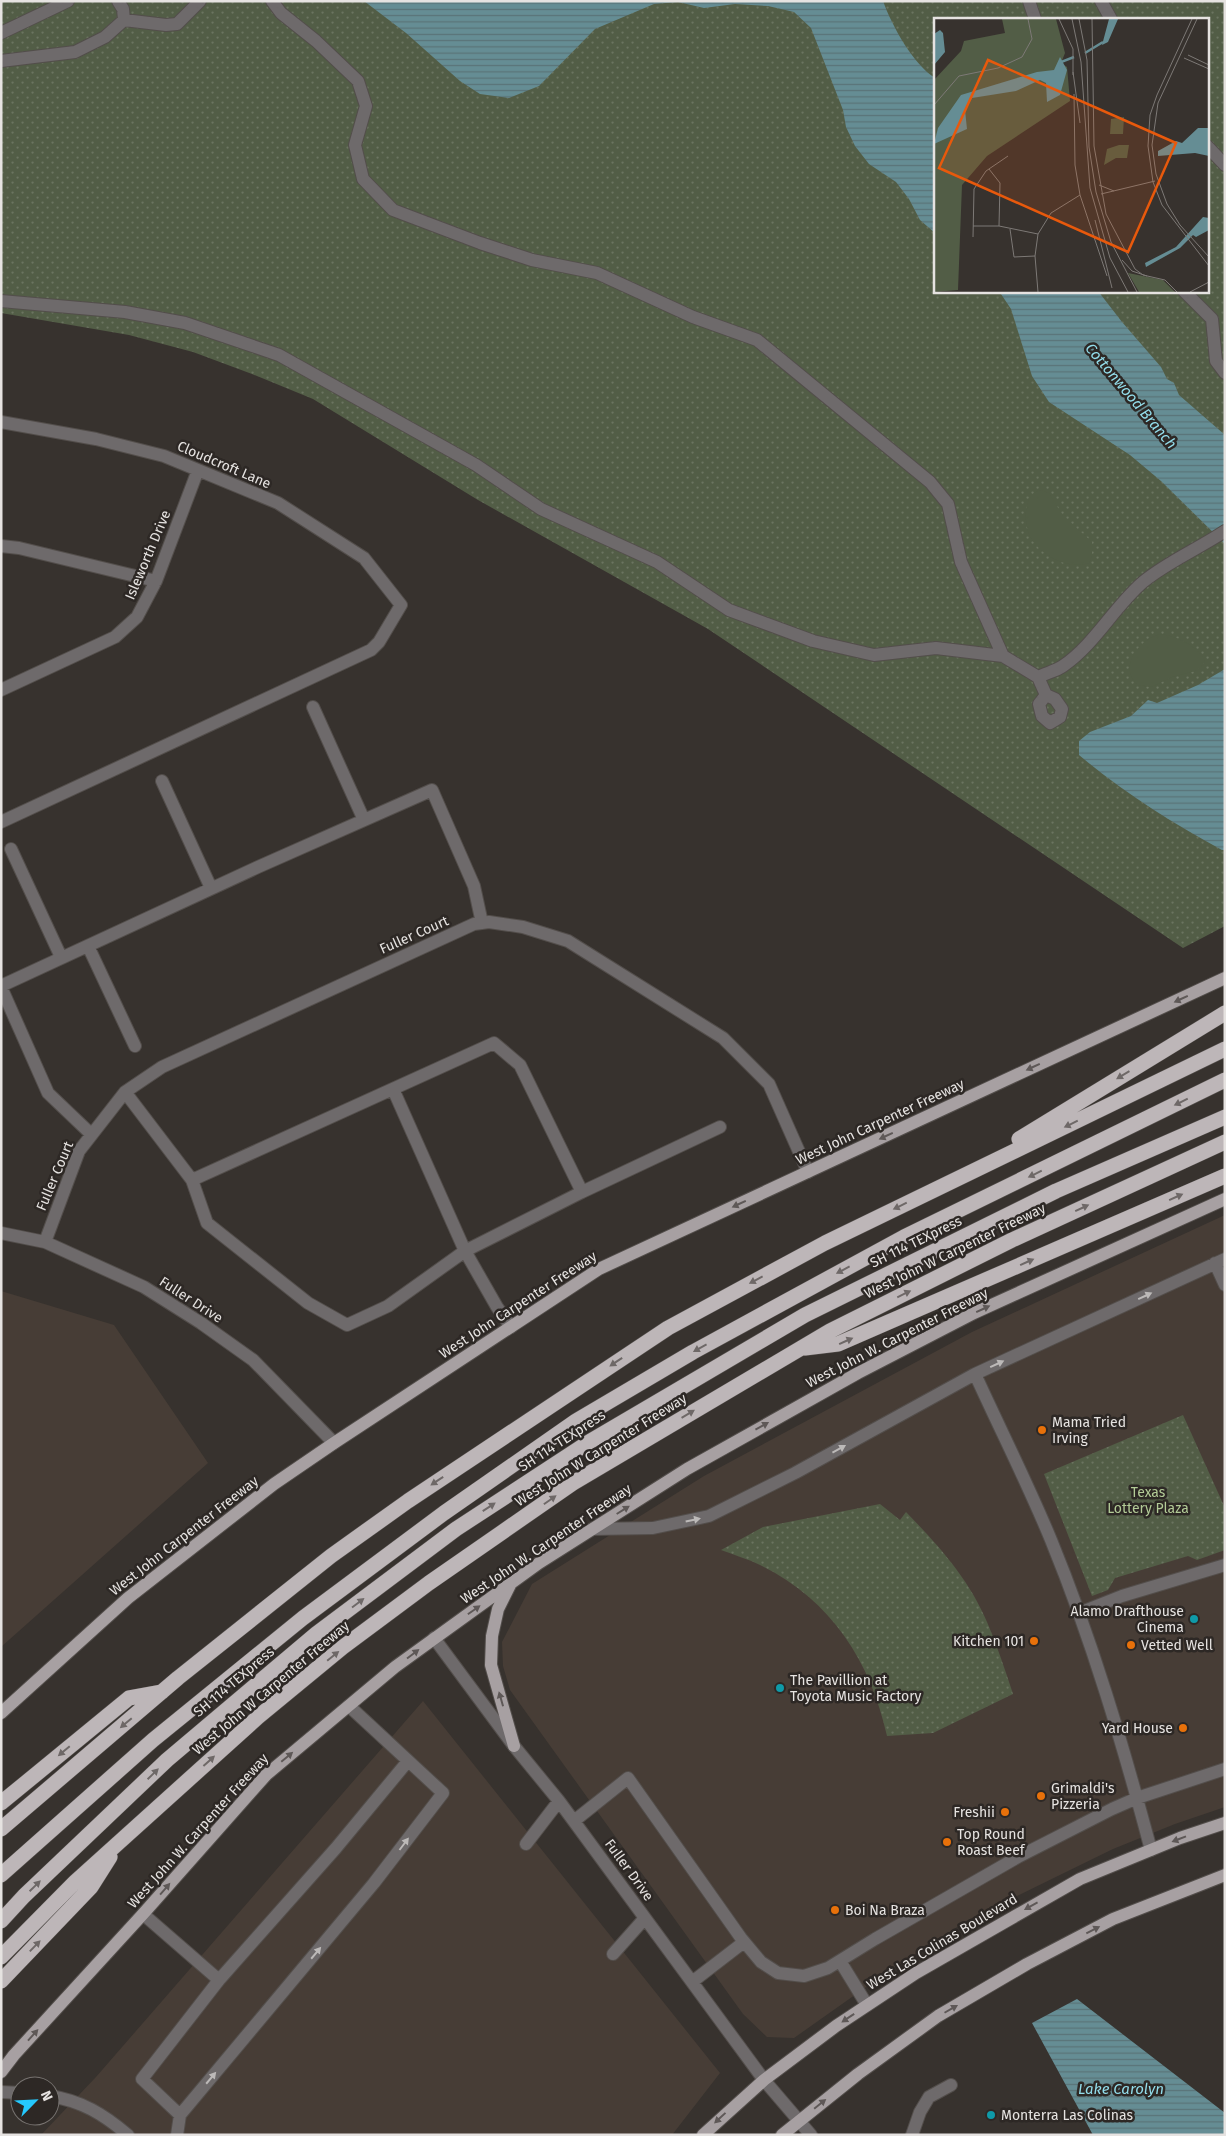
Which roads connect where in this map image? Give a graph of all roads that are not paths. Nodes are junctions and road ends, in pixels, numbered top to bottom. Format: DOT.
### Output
graph roads {
  1 [pos="68,1"];
  2 [pos="118,1"];
  3 [pos="200,1"];
  4 [pos="272,1"];
  5 [pos="1028,1"];
  6 [pos="1101,1"];
  7 [pos="1035,18"];
  8 [pos="1110,18"];
  9 [pos="124,20"];
  10 [pos="1,33"];
  11 [pos="1,61"];
  12 [pos="1208,147"];
  13 [pos="1225,164"];
  14 [pos="1185,292"];
  15 [pos="1,300"];
  16 [pos="1225,373"];
  17 [pos="1,422"];
  18 [pos="198,470"];
  19 [pos="1225,531"];
  20 [pos="1,546"];
  21 [pos="156,581"];
  22 [pos="1003,656"];
  23 [pos="1038,677"];
  24 [pos="1,690"];
  25 [pos="1046,695"];
  26 [pos="313,708"];
  27 [pos="162,782"];
  28 [pos="364,820"];
  29 [pos="1,822"];
  30 [pos="11,848"];
  31 [pos="211,888"];
  32 [pos="482,924"];
  33 [pos="88,946"];
  34 [pos="61,957"];
  35 [pos="1225,978"];
  36 [pos="1,987"];
  37 [pos="1225,1013"];
  38 [pos="135,1046"];
  39 [pos="1225,1049"];
  40 [pos="1225,1080"];
  41 [pos="393,1089"];
  42 [pos="125,1092"];
  43 [pos="1225,1117"];
  44 [pos="720,1127"];
  45 [pos="91,1134"];
  46 [pos="1225,1142"];
  47 [pos="808,1172"];
  48 [pos="1225,1176"];
  49 [pos="192,1180"];
  50 [pos="944,1185"];
  51 [pos="582,1192"];
  52 [pos="1225,1199"];
  53 [pos="1,1233"];
  54 [pos="45,1242"];
  55 [pos="465,1251"];
  56 [pos="1220,1261"];
  57 [pos="1225,1285"];
  58 [pos="511,1327"];
  59 [pos="798,1348"];
  60 [pos="975,1374"];
  61 [pos="334,1443"];
  62 [pos="593,1529"];
  63 [pos="1225,1565"];
  64 [pos="510,1583"];
  65 [pos="1079,1613"];
  66 [pos="434,1638"];
  67 [pos="163,1692"];
  68 [pos="349,1706"];
  69 [pos="1,1712"];
  70 [pos="514,1746"];
  71 [pos="408,1761"];
  72 [pos="1225,1769"];
  73 [pos="1137,1798"];
  74 [pos="559,1801"];
  75 [pos="1,1803"];
  76 [pos="574,1821"];
  77 [pos="1225,1823"];
  78 [pos="1,1829"];
  79 [pos="120,1840"];
  80 [pos="526,1844"];
  81 [pos="1151,1850"];
  82 [pos="1,1875"];
  83 [pos="1225,1875"];
  84 [pos="143,1914"];
  85 [pos="645,1918"];
  86 [pos="1,1921"];
  87 [pos="744,1942"];
  88 [pos="613,1954"];
  89 [pos="1,1957"];
  90 [pos="840,1961"];
  91 [pos="219,1980"];
  92 [pos="1,1981"];
  93 [pos="692,1982"];
  94 [pos="867,2005"];
  95 [pos="1,2072"];
  96 [pos="764,2080"];
  97 [pos="951,2085"];
  98 [pos="60,2098"];
  99 [pos="180,2115"];
  100 [pos="798,2122"];
  101 [pos="128,2135"];
  102 [pos="177,2135"];
  103 [pos="703,2135"];
  104 [pos="782,2135"];
  105 [pos="811,2135"];
  106 [pos="912,2135"];
  1 -- 10 [label="street"];
  2 -- 9 [label="street"];
  3 -- 9 [label="street"];
  4 -- 22 [label="street"];
  5 -- 7 [label="street"];
  6 -- 8 [label="street"];
  9 -- 11 [label="street"];
  12 -- 13 [label="street"];
  14 -- 16 [label="street"];
  15 -- 22 [label="street"];
  17 -- 18 [label="street, Cloudcroft Lane"];
  18 -- 21 [label="street, Isleworth Drive"];
  18 -- 29 [label="street, Cloudcroft Lane"];
  19 -- 23 [label="street"];
  20 -- 21 [label="street"];
  21 -- 24 [label="street, Isleworth Drive"];
  22 -- 23 [label="street"];
  23 -- 25 [label="street"];
  26 -- 28 [label="street"];
  27 -- 31 [label="street"];
  28 -- 31 [label="street"];
  28 -- 32 [label="street"];
  30 -- 34 [label="street"];
  31 -- 33 [label="street"];
  32 -- 42 [label="street, Fuller Court"];
  32 -- 47 [label="street, Fuller Court"];
  33 -- 34 [label="street"];
  33 -- 38 [label="street"];
  34 -- 36 [label="street"];
  35 -- 47 [label="main road, West John Carpenter Freeway, one-way"];
  36 -- 45 [label="street"];
  37 -- 50 [label="highway, one-way"];
  39 -- 50 [label="highway, one-way"];
  40 -- 82 [label="highway, SH 114 TEXpress, one-way"];
  41 -- 49 [label="street"];
  41 -- 51 [label="street"];
  41 -- 55 [label="street"];
  42 -- 45 [label="street, Fuller Court"];
  42 -- 49 [label="street"];
  86 -- 43 [label="highway, SH 114 TEXpress, one-way"];
  44 -- 51 [label="street"];
  45 -- 54 [label="street, Fuller Court"];
  59 -- 46 [label="highway, West John W Carpenter Freeway, one-way"];
  47 -- 58 [label="main road, West John Carpenter Freeway, one-way"];
  59 -- 48 [label="highway, one-way"];
  49 -- 55 [label="street"];
  50 -- 67 [label="highway, one-way"];
  51 -- 55 [label="street"];
  62 -- 52 [label="main road, West John W. Carpenter Freeway, one-way"];
  53 -- 54 [label="street, Fuller Drive"];
  54 -- 61 [label="street, Fuller Drive"];
  55 -- 58 [label="street"];
  56 -- 57 [label="street"];
  60 -- 56 [label="street, one-way"];
  58 -- 61 [label="main road, West John Carpenter Freeway"];
  79 -- 59 [label="highway, West John W Carpenter Freeway, one-way"];
  62 -- 60 [label="street, one-way"];
  60 -- 65 [label="street"];
  61 -- 69 [label="main road, West John Carpenter Freeway"];
  62 -- 64 [label="main road, West John W. Carpenter Freeway"];
  63 -- 65 [label="street"];
  66 -- 64 [label="main road, West John W. Carpenter Freeway, one-way"];
  70 -- 64 [label="main road, one-way"];
  65 -- 73 [label="street"];
  68 -- 66 [label="main road, West John W. Carpenter Freeway, one-way"];
  66 -- 70 [label="street, Fuller Drive"];
  67 -- 75 [label="highway, one-way"];
  67 -- 78 [label="highway, one-way"];
  68 -- 71 [label="street"];
  84 -- 68 [label="main road, West John W. Carpenter Freeway, one-way"];
  70 -- 74 [label="street, Fuller Drive"];
  71 -- 91 [label="street"];
  99 -- 71 [label="street, one-way"];
  72 -- 73 [label="street"];
  73 -- 81 [label="street"];
  73 -- 90 [label="street"];
  74 -- 76 [label="street, Fuller Drive"];
  74 -- 80 [label="street"];
  76 -- 85 [label="street, Fuller Drive"];
  76 -- 87 [label="street"];
  77 -- 81 [label="main road, West Las Colinas Boulevard, one-way"];
  79 -- 89 [label="highway, West John W Carpenter Freeway"];
  92 -- 79 [label="highway, one-way"];
  81 -- 94 [label="main road, West Las Colinas Boulevard, one-way"];
  100 -- 83 [label="main road, one-way"];
  84 -- 91 [label="street"];
  95 -- 84 [label="main road, West John W. Carpenter Freeway, one-way"];
  85 -- 88 [label="street"];
  85 -- 93 [label="street, Fuller Drive"];
  87 -- 90 [label="street"];
  87 -- 93 [label="street"];
  90 -- 94 [label="street"];
  91 -- 99 [label="street"];
  93 -- 96 [label="street, Fuller Drive"];
  94 -- 96 [label="main road, West Las Colinas Boulevard, one-way"];
  96 -- 100 [label="street, Fuller Drive"];
  96 -- 103 [label="main road, West Las Colinas Boulevard, one-way"];
  97 -- 106 [label="street"];
  98 -- 101 [label="street"];
  99 -- 102 [label="street"];
  100 -- 104 [label="main road"];
  100 -- 105 [label="street, Fuller Drive"];
}
